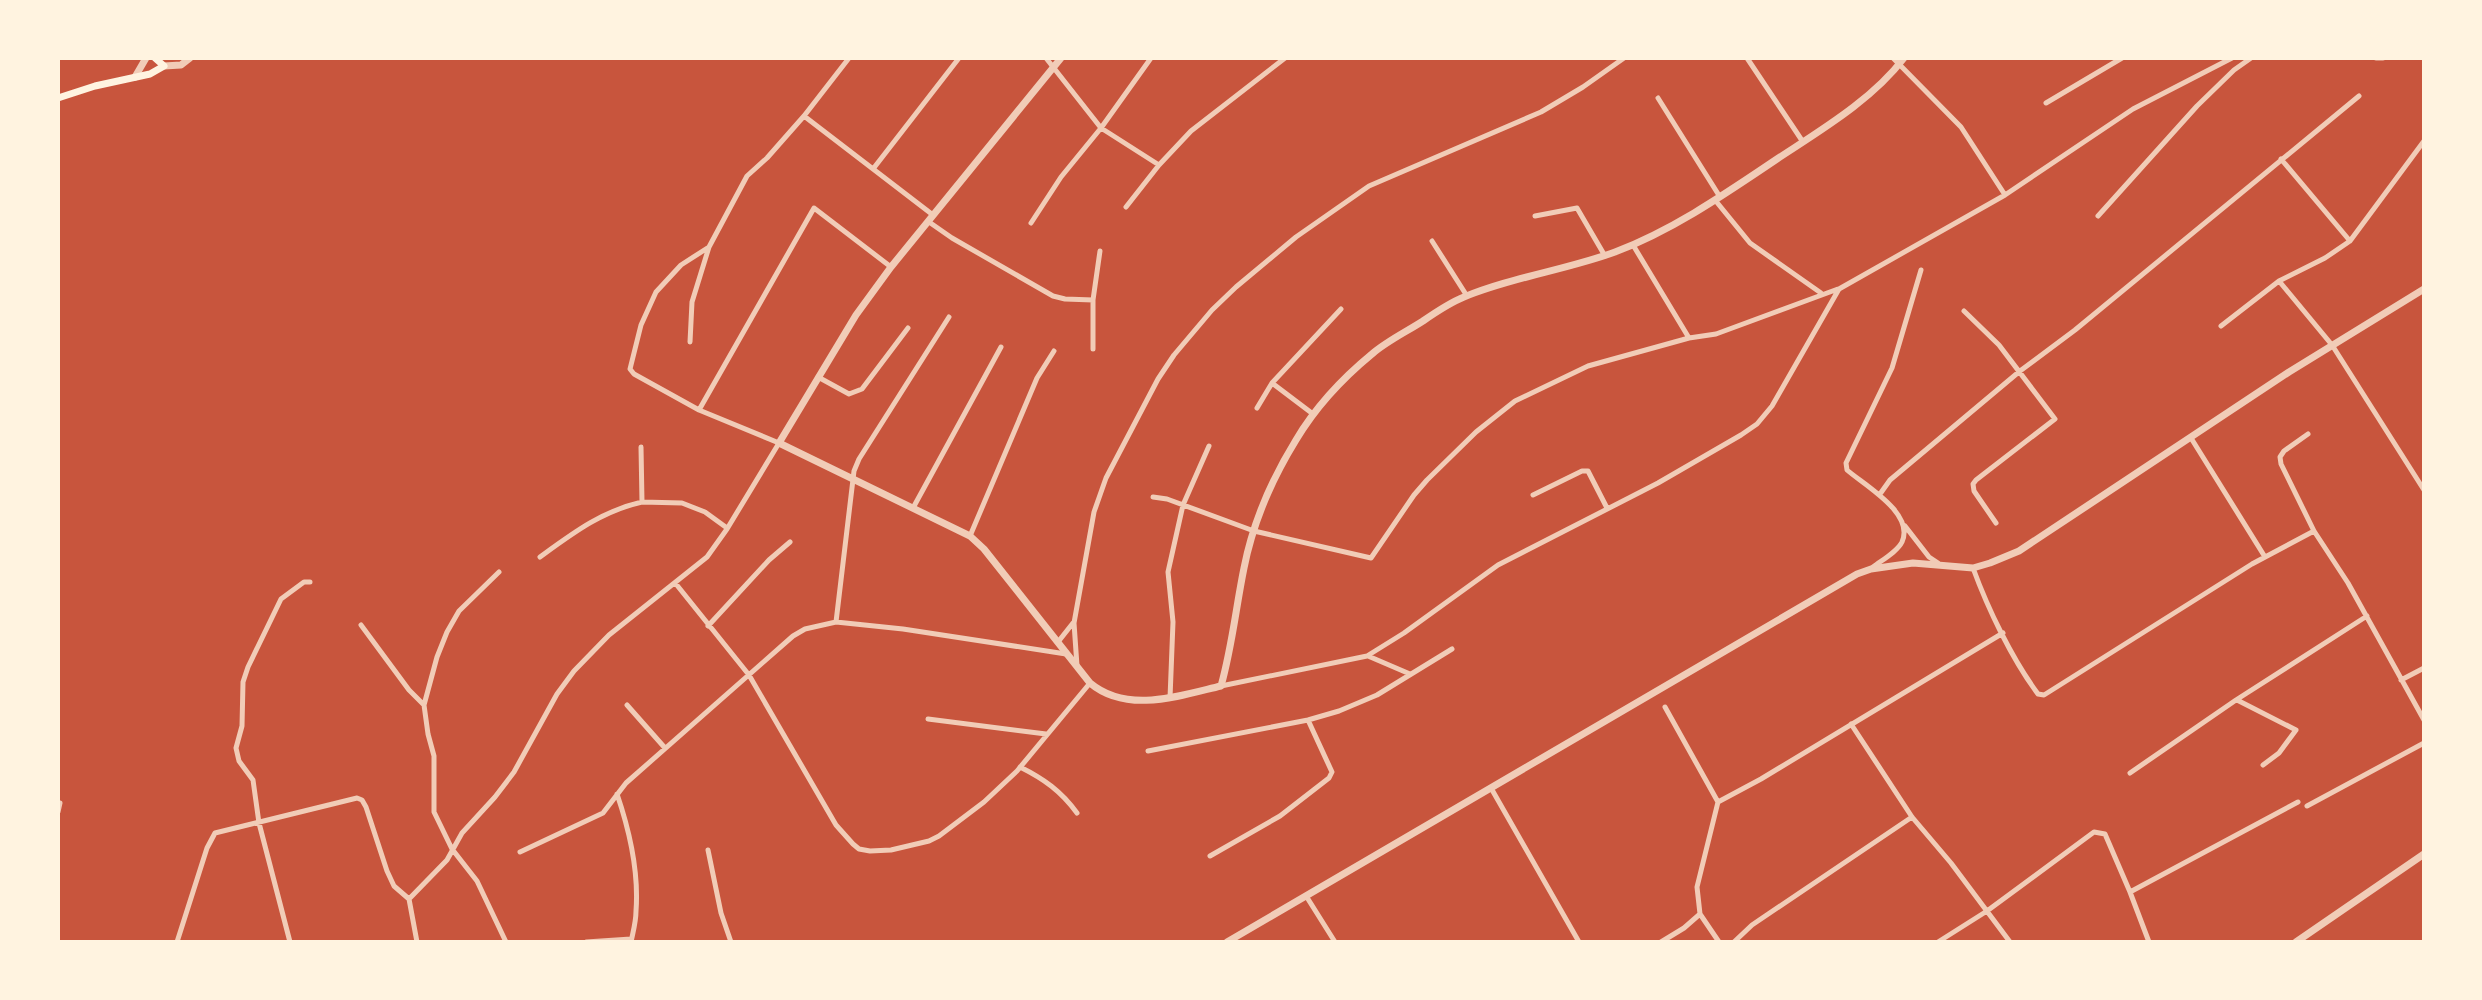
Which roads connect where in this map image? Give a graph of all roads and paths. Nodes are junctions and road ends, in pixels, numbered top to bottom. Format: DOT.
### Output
graph roads {
  1 [pos="146,58"];
  2 [pos="155,58"];
  3 [pos="174,58"];
  4 [pos="190,58"];
  5 [pos="849,58"];
  6 [pos="959,58"];
  7 [pos="1046,58"];
  8 [pos="1061,58"];
  9 [pos="1141,58"];
  10 [pos="1151,58"];
  11 [pos="1285,58"];
  12 [pos="1624,58"];
  13 [pos="1747,58"];
  14 [pos="2122,58"];
  15 [pos="2232,58"];
  16 [pos="2251,58"];
  17 [pos="2376,58"];
  18 [pos="2383,58"];
  19 [pos="1899,60"];
  20 [pos="165,62"];
  21 [pos="1145,65"];
  22 [pos="1053,67"];
  23 [pos="135,77"];
  24 [pos="2359,96"];
  25 [pos="58,98"];
  26 [pos="1658,98"];
  27 [pos="2046,103"];
  28 [pos="804,116"];
  29 [pos="1101,128"];
  30 [pos="2424,141"];
  31 [pos="1803,142"];
  32 [pos="2281,159"];
  33 [pos="1159,165"];
  34 [pos="873,169"];
  35 [pos="2005,195"];
  36 [pos="1718,198"];
  37 [pos="1126,207"];
  38 [pos="1535,216"];
  39 [pos="2098,216"];
  40 [pos="931,219"];
  41 [pos="1031,223"];
  42 [pos="1432,241"];
  43 [pos="2350,241"];
  44 [pos="1633,245"];
  45 [pos="709,247"];
  46 [pos="1100,251"];
  47 [pos="1605,256"];
  48 [pos="891,267"];
  49 [pos="1921,270"];
  50 [pos="2279,281"];
  51 [pos="1839,289"];
  52 [pos="2423,291"];
  53 [pos="1822,293"];
  54 [pos="1467,296"];
  55 [pos="1093,300"];
  56 [pos="1341,309"];
  57 [pos="1964,311"];
  58 [pos="949,317"];
  59 [pos="2221,326"];
  60 [pos="908,328"];
  61 [pos="1689,338"];
  62 [pos="690,342"];
  63 [pos="2332,345"];
  64 [pos="1001,347"];
  65 [pos="1093,349"];
  66 [pos="1054,351"];
  67 [pos="2020,371"];
  68 [pos="818,377"];
  69 [pos="1272,383"];
  70 [pos="1257,408"];
  71 [pos="699,410"];
  72 [pos="1314,415"];
  73 [pos="2308,434"];
  74 [pos="2191,438"];
  75 [pos="779,443"];
  76 [pos="1209,446"];
  77 [pos="641,447"];
  78 [pos="854,479"];
  79 [pos="2424,488"];
  80 [pos="1880,494"];
  81 [pos="1533,495"];
  82 [pos="1153,497"];
  83 [pos="642,502"];
  84 [pos="1183,505"];
  85 [pos="913,508"];
  86 [pos="1607,508"];
  87 [pos="1996,523"];
  88 [pos="1904,524"];
  89 [pos="727,529"];
  90 [pos="1254,531"];
  91 [pos="2314,531"];
  92 [pos="970,536"];
  93 [pos="790,542"];
  94 [pos="540,557"];
  95 [pos="2265,557"];
  96 [pos="1939,564"];
  97 [pos="1973,568"];
  98 [pos="1871,569"];
  99 [pos="499,572"];
  100 [pos="310,582"];
  101 [pos="676,584"];
  102 [pos="2367,616"];
  103 [pos="836,622"];
  104 [pos="1074,623"];
  105 [pos="361,625"];
  106 [pos="708,626"];
  107 [pos="2003,633"];
  108 [pos="1058,642"];
  109 [pos="1452,649"];
  110 [pos="1067,654"];
  111 [pos="1367,656"];
  112 [pos="2424,668"];
  113 [pos="1077,669"];
  114 [pos="749,675"];
  115 [pos="1410,675"];
  116 [pos="2401,680"];
  117 [pos="1090,683"];
  118 [pos="1221,686"];
  119 [pos="1170,699"];
  120 [pos="2236,700"];
  121 [pos="424,705"];
  122 [pos="627,705"];
  123 [pos="1665,707"];
  124 [pos="928,719"];
  125 [pos="1308,720"];
  126 [pos="2424,720"];
  127 [pos="1851,724"];
  128 [pos="1047,734"];
  129 [pos="2424,743"];
  130 [pos="665,748"];
  131 [pos="1148,751"];
  132 [pos="2263,765"];
  133 [pos="1020,767"];
  134 [pos="2130,773"];
  135 [pos="1491,788"];
  136 [pos="616,793"];
  137 [pos="1718,802"];
  138 [pos="2298,802"];
  139 [pos="60,803"];
  140 [pos="2307,806"];
  141 [pos="58,812"];
  142 [pos="1077,813"];
  143 [pos="1912,817"];
  144 [pos="259,823"];
  145 [pos="452,849"];
  146 [pos="708,850"];
  147 [pos="520,852"];
  148 [pos="2424,854"];
  149 [pos="1210,856"];
  150 [pos="2130,892"];
  151 [pos="409,899"];
  152 [pos="1308,899"];
  153 [pos="1987,911"];
  154 [pos="1700,914"];
  155 [pos="631,941"];
  156 [pos="177,942"];
  157 [pos="290,942"];
  158 [pos="417,942"];
  159 [pos="506,942"];
  160 [pos="586,942"];
  161 [pos="731,942"];
  162 [pos="1227,942"];
  163 [pos="1335,942"];
  164 [pos="1579,942"];
  165 [pos="1661,942"];
  166 [pos="1719,942"];
  167 [pos="1734,942"];
  168 [pos="1938,942"];
  169 [pos="2010,942"];
  170 [pos="2149,942"];
  171 [pos="2296,942"];
  1 -- 23 [label="street"];
  2 -- 20 [label="main road"];
  3 -- 20 [label="street"];
  4 -- 20 [label="street"];
  5 -- 28 [label="street"];
  6 -- 34 [label="street"];
  7 -- 22 [label="street"];
  8 -- 22 [label="street"];
  9 -- 21 [label="street"];
  10 -- 21 [label="street"];
  11 -- 33 [label="street"];
  12 -- 104 [label="street"];
  13 -- 31 [label="street"];
  14 -- 27 [label="street"];
  15 -- 35 [label="street"];
  16 -- 39 [label="street"];
  17 -- 18 [label="street"];
  19 -- 31 [label="street"];
  19 -- 35 [label="street"];
  20 -- 23 [label="main road"];
  21 -- 29 [label="street"];
  22 -- 29 [label="street"];
  22 -- 40 [label="street"];
  23 -- 25 [label="main road"];
  24 -- 32 [label="street"];
  26 -- 36 [label="street"];
  28 -- 34 [label="street"];
  28 -- 45 [label="street"];
  29 -- 33 [label="street"];
  29 -- 41 [label="street"];
  30 -- 43 [label="street"];
  31 -- 36 [label="street"];
  32 -- 43 [label="street"];
  32 -- 67 [label="street"];
  33 -- 37 [label="street"];
  34 -- 40 [label="street"];
  35 -- 51 [label="street"];
  36 -- 44 [label="street"];
  36 -- 53 [label="street"];
  38 -- 47 [label="street"];
  40 -- 48 [label="street"];
  40 -- 55 [label="street"];
  42 -- 54 [label="street"];
  43 -- 50 [label="street"];
  44 -- 47 [label="street"];
  44 -- 61 [label="street"];
  45 -- 62 [label="street"];
  45 -- 71 [label="street"];
  46 -- 55 [label="street"];
  47 -- 54 [label="street"];
  48 -- 68 [label="street"];
  48 -- 71 [label="street"];
  49 -- 80 [label="street"];
  50 -- 59 [label="street"];
  50 -- 63 [label="street"];
  51 -- 53 [label="street"];
  51 -- 86 [label="street"];
  52 -- 63 [label="street"];
  53 -- 61 [label="street"];
  54 -- 72 [label="street"];
  55 -- 65 [label="street"];
  56 -- 69 [label="street"];
  57 -- 67 [label="street"];
  58 -- 78 [label="street"];
  60 -- 68 [label="street"];
  61 -- 90 [label="street"];
  63 -- 74 [label="street"];
  63 -- 79 [label="street"];
  64 -- 85 [label="street"];
  66 -- 92 [label="street"];
  67 -- 80 [label="street"];
  67 -- 87 [label="street"];
  68 -- 75 [label="street"];
  69 -- 70 [label="street"];
  69 -- 72 [label="street"];
  71 -- 75 [label="street"];
  72 -- 90 [label="street"];
  73 -- 91 [label="street"];
  74 -- 95 [label="street"];
  74 -- 97 [label="street"];
  75 -- 78 [label="street"];
  75 -- 89 [label="street"];
  76 -- 84 [label="street"];
  77 -- 83 [label="street"];
  78 -- 85 [label="street"];
  78 -- 103 [label="street"];
  80 -- 88 [label="street"];
  81 -- 86 [label="street"];
  82 -- 84 [label="street"];
  83 -- 89 [label="street"];
  83 -- 94 [label="street"];
  84 -- 90 [label="street"];
  84 -- 119 [label="street"];
  85 -- 92 [label="street"];
  86 -- 111 [label="street"];
  88 -- 96 [label="street"];
  88 -- 98 [label="street"];
  89 -- 101 [label="street"];
  90 -- 118 [label="street"];
  91 -- 95 [label="street"];
  91 -- 102 [label="street"];
  92 -- 108 [label="street"];
  93 -- 106 [label="street"];
  95 -- 107 [label="street"];
  96 -- 97 [label="street"];
  96 -- 98 [label="street"];
  97 -- 107 [label="street"];
  98 -- 135 [label="street"];
  99 -- 121 [label="street"];
  100 -- 144 [label="street"];
  101 -- 106 [label="street"];
  101 -- 145 [label="street"];
  102 -- 116 [label="street"];
  102 -- 120 [label="street"];
  103 -- 110 [label="street"];
  103 -- 114 [label="street"];
  104 -- 108 [label="street"];
  104 -- 113 [label="street"];
  105 -- 121 [label="street"];
  106 -- 114 [label="street"];
  107 -- 127 [label="street"];
  108 -- 110 [label="street"];
  109 -- 115 [label="street"];
  110 -- 113 [label="street"];
  111 -- 115 [label="street"];
  111 -- 118 [label="street"];
  112 -- 116 [label="street"];
  113 -- 117 [label="street"];
  114 -- 130 [label="street"];
  114 -- 133 [label="street"];
  115 -- 125 [label="street"];
  116 -- 126 [label="street"];
  117 -- 119 [label="street"];
  117 -- 128 [label="street"];
  118 -- 119 [label="street"];
  120 -- 132 [label="street"];
  120 -- 134 [label="street"];
  121 -- 145 [label="street"];
  122 -- 130 [label="street"];
  123 -- 137 [label="street"];
  124 -- 128 [label="street"];
  125 -- 131 [label="street"];
  125 -- 149 [label="street"];
  127 -- 137 [label="street"];
  127 -- 143 [label="street"];
  128 -- 133 [label="street"];
  129 -- 140 [label="street"];
  130 -- 136 [label="street"];
  133 -- 142 [label="street"];
  135 -- 162 [label="street"];
  135 -- 164 [label="street"];
  136 -- 147 [label="street"];
  136 -- 155 [label="street"];
  137 -- 154 [label="street"];
  138 -- 150 [label="street"];
  139 -- 141 [label="street"];
  143 -- 153 [label="street"];
  143 -- 167 [label="street"];
  144 -- 151 [label="street"];
  144 -- 156 [label="street"];
  144 -- 157 [label="street"];
  145 -- 151 [label="street"];
  145 -- 159 [label="street"];
  146 -- 161 [label="street"];
  148 -- 171 [label="street"];
  150 -- 153 [label="street"];
  150 -- 170 [label="street"];
  151 -- 158 [label="street"];
  152 -- 163 [label="street"];
  153 -- 168 [label="street"];
  153 -- 169 [label="street"];
  154 -- 165 [label="street"];
  154 -- 166 [label="street"];
  155 -- 160 [label="street"];
}
